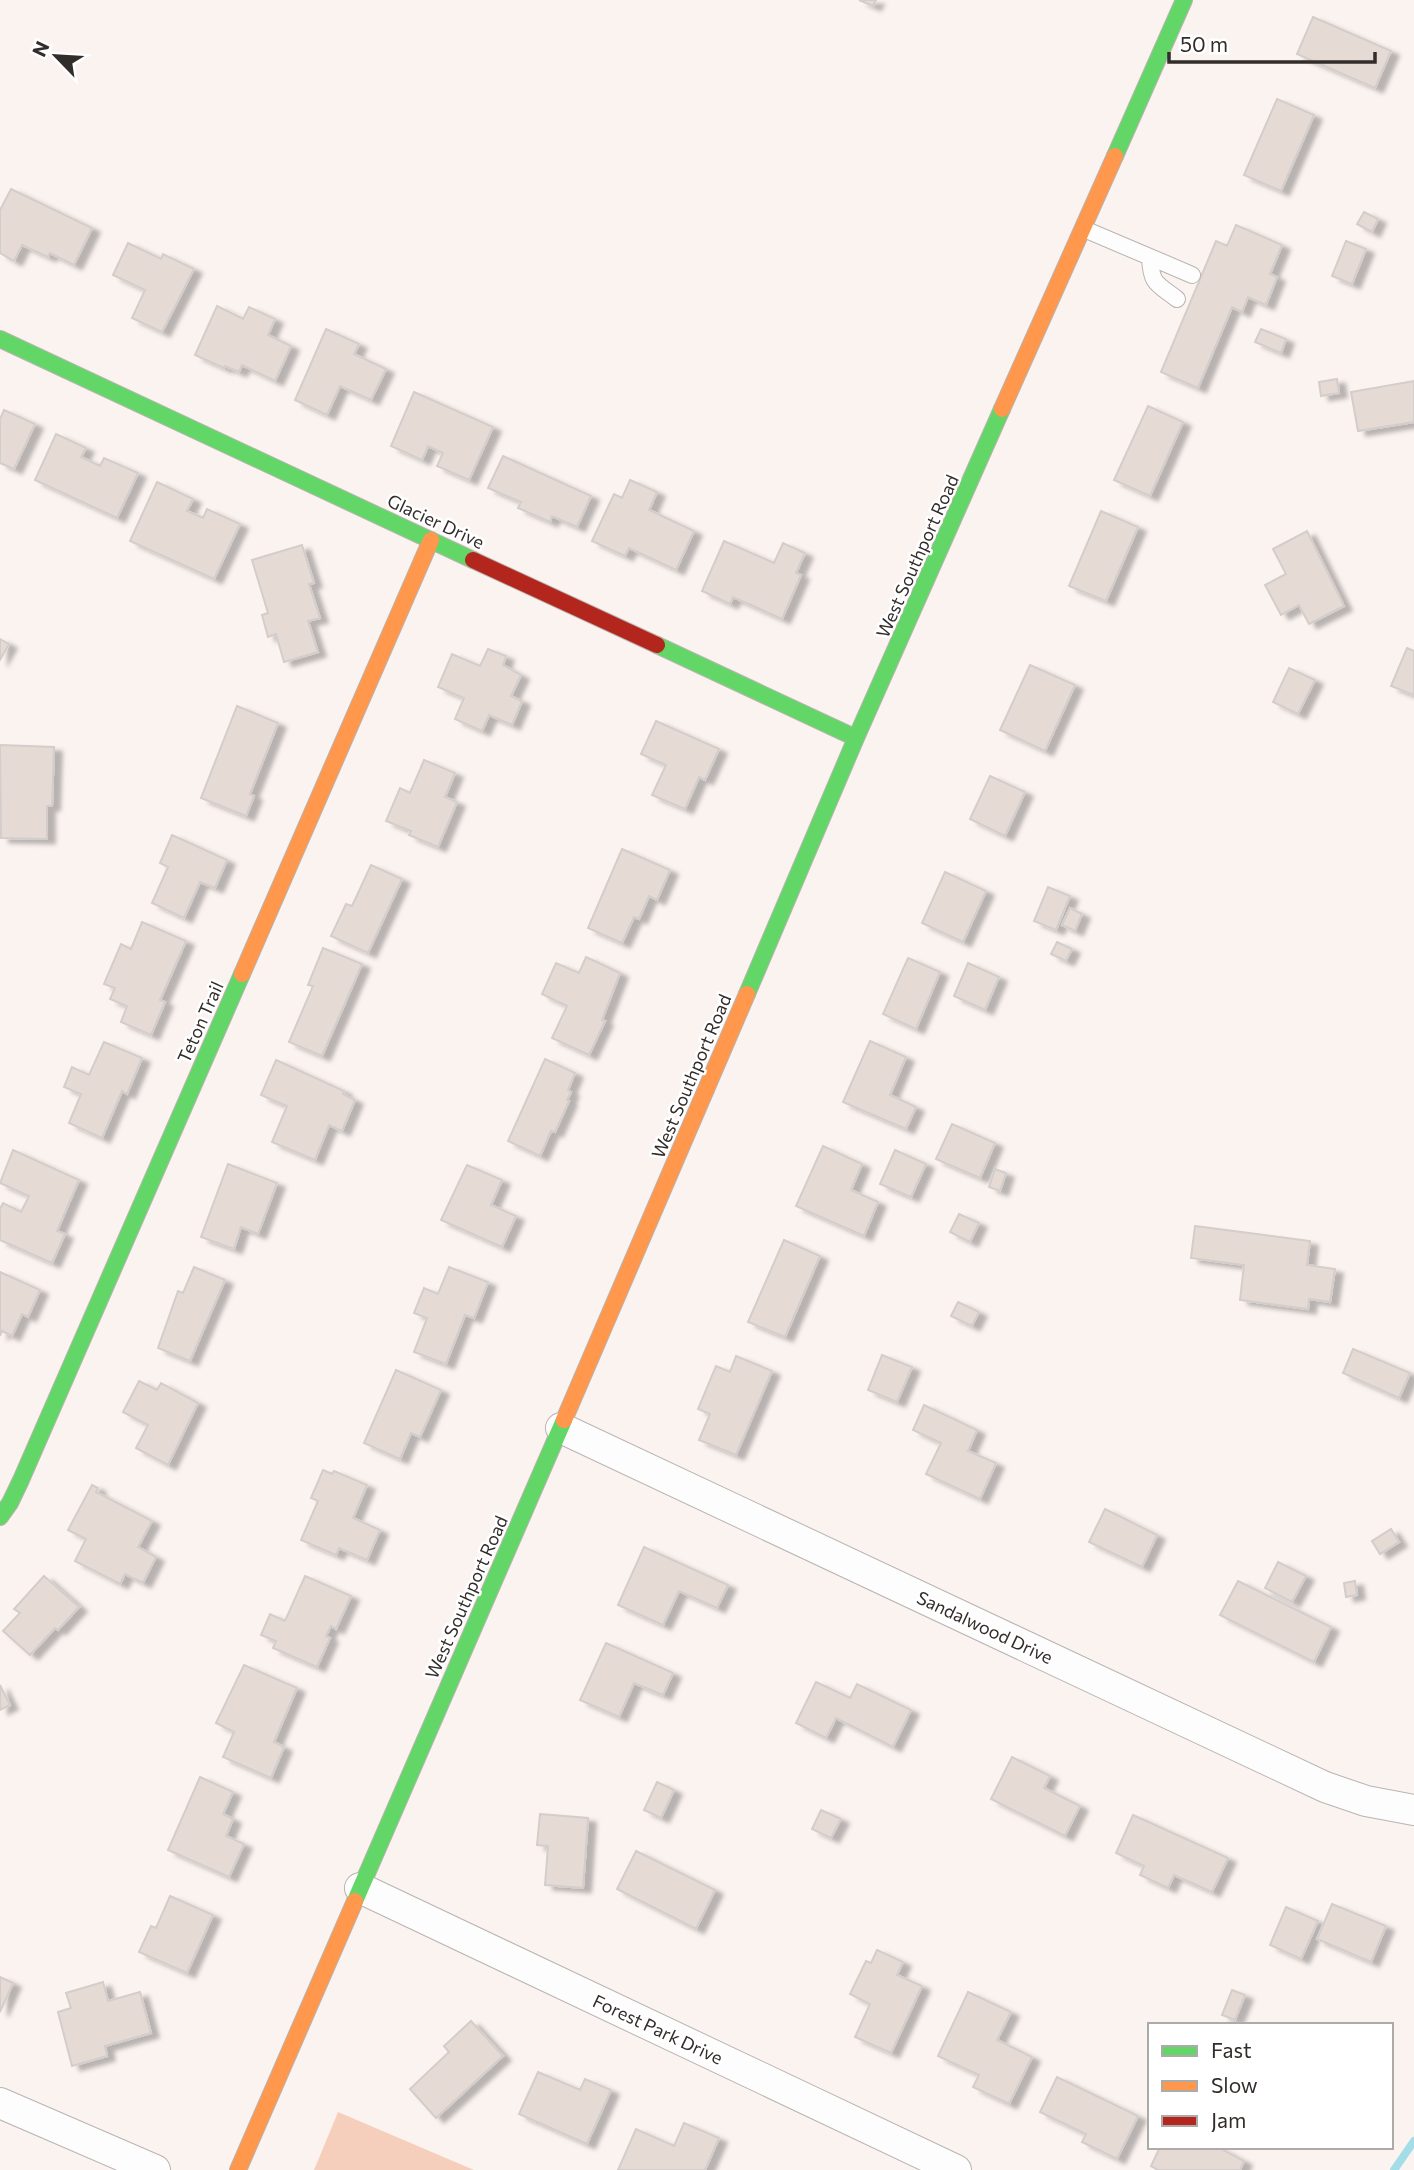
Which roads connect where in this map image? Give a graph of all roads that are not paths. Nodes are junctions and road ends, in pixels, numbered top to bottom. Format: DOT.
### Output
graph roads {
  1 [pos="1184,0"];
  2 [pos="1084,229"];
  3 [pos="1150,257"];
  4 [pos="1192,275"];
  5 [pos="1177,299"];
  6 [pos="0,339"];
  7 [pos="431,540"];
  8 [pos="856,738"];
  9 [pos="561,1428"];
  10 [pos="0,1517"];
  11 [pos="1414,1810"];
  12 [pos="360,1888"];
  13 [pos="0,2103"];
  14 [pos="155,2170"];
  15 [pos="237,2170"];
  16 [pos="956,2170"];
  1 -- 2 [label="main road, West Southport Road"];
  2 -- 3 [label="lane"];
  2 -- 8 [label="main road, West Southport Road"];
  3 -- 4 [label="lane"];
  3 -- 5 [label="lane"];
  6 -- 7 [label="main road, Glacier Drive"];
  7 -- 8 [label="main road, Glacier Drive"];
  7 -- 10 [label="main road, Teton Trail"];
  8 -- 9 [label="main road, West Southport Road"];
  9 -- 11 [label="street, Sandalwood Drive"];
  9 -- 12 [label="main road, West Southport Road"];
  12 -- 15 [label="main road, West Southport Road"];
  12 -- 16 [label="street, Forest Park Drive"];
  13 -- 14 [label="street"];
}
